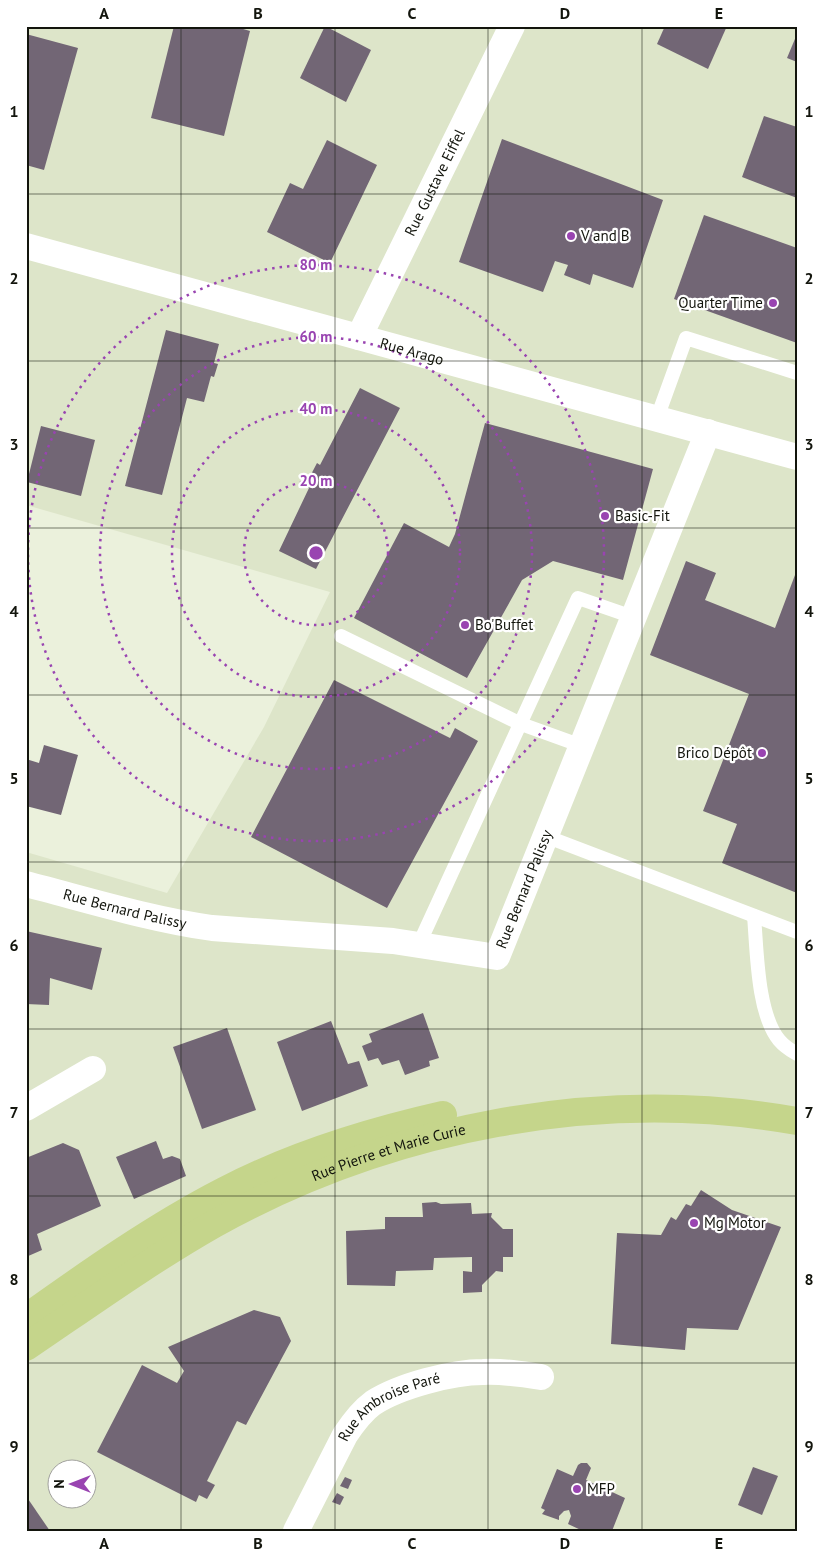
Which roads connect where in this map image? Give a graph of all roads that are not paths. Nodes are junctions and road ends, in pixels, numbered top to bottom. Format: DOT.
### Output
graph roads {
  1 [pos="512,26"];
  2 [pos="26,246"];
  3 [pos="359,337"];
  4 [pos="797,373"];
  5 [pos="657,418"];
  6 [pos="708,432"];
  7 [pos="797,457"];
  8 [pos="633,617"];
  9 [pos="341,636"];
  10 [pos="521,724"];
  11 [pos="582,746"];
  12 [pos="545,836"];
  13 [pos="26,884"];
  14 [pos="754,916"];
  15 [pos="797,932"];
  16 [pos="420,944"];
  17 [pos="797,1054"];
  18 [pos="93,1069"];
  19 [pos="797,1102"];
  20 [pos="26,1108"];
  21 [pos="797,1121"];
  22 [pos="26,1318"];
  23 [pos="26,1347"];
  24 [pos="541,1377"];
  25 [pos="296,1531"];
  1 -- 3 [label="street, Rue Gustave Eiffel"];
  2 -- 3 [label="street, Rue Arago"];
  3 -- 5 [label="street, Rue Arago"];
  4 -- 5 [label="lane"];
  5 -- 6 [label="street, Rue Arago"];
  6 -- 7 [label="street, Rue Arago"];
  6 -- 8 [label="street, Rue Bernard Palissy"];
  8 -- 10 [label="lane"];
  8 -- 11 [label="street, Rue Bernard Palissy"];
  9 -- 10 [label="lane"];
  10 -- 11 [label="lane"];
  10 -- 16 [label="lane"];
  11 -- 12 [label="street, Rue Bernard Palissy"];
  12 -- 14 [label="lane"];
  12 -- 16 [label="street, Rue Bernard Palissy"];
  13 -- 16 [label="street, Rue Bernard Palissy"];
  14 -- 15 [label="lane"];
  14 -- 17 [label="lane"];
  18 -- 20 [label="street"];
  19 -- 22 [label="main road, Rue Pierre et Marie Curie"];
  21 -- 23 [label="main road, Rue Pierre et Marie Curie"];
  24 -- 25 [label="street, Rue Ambroise Paré"];
}
